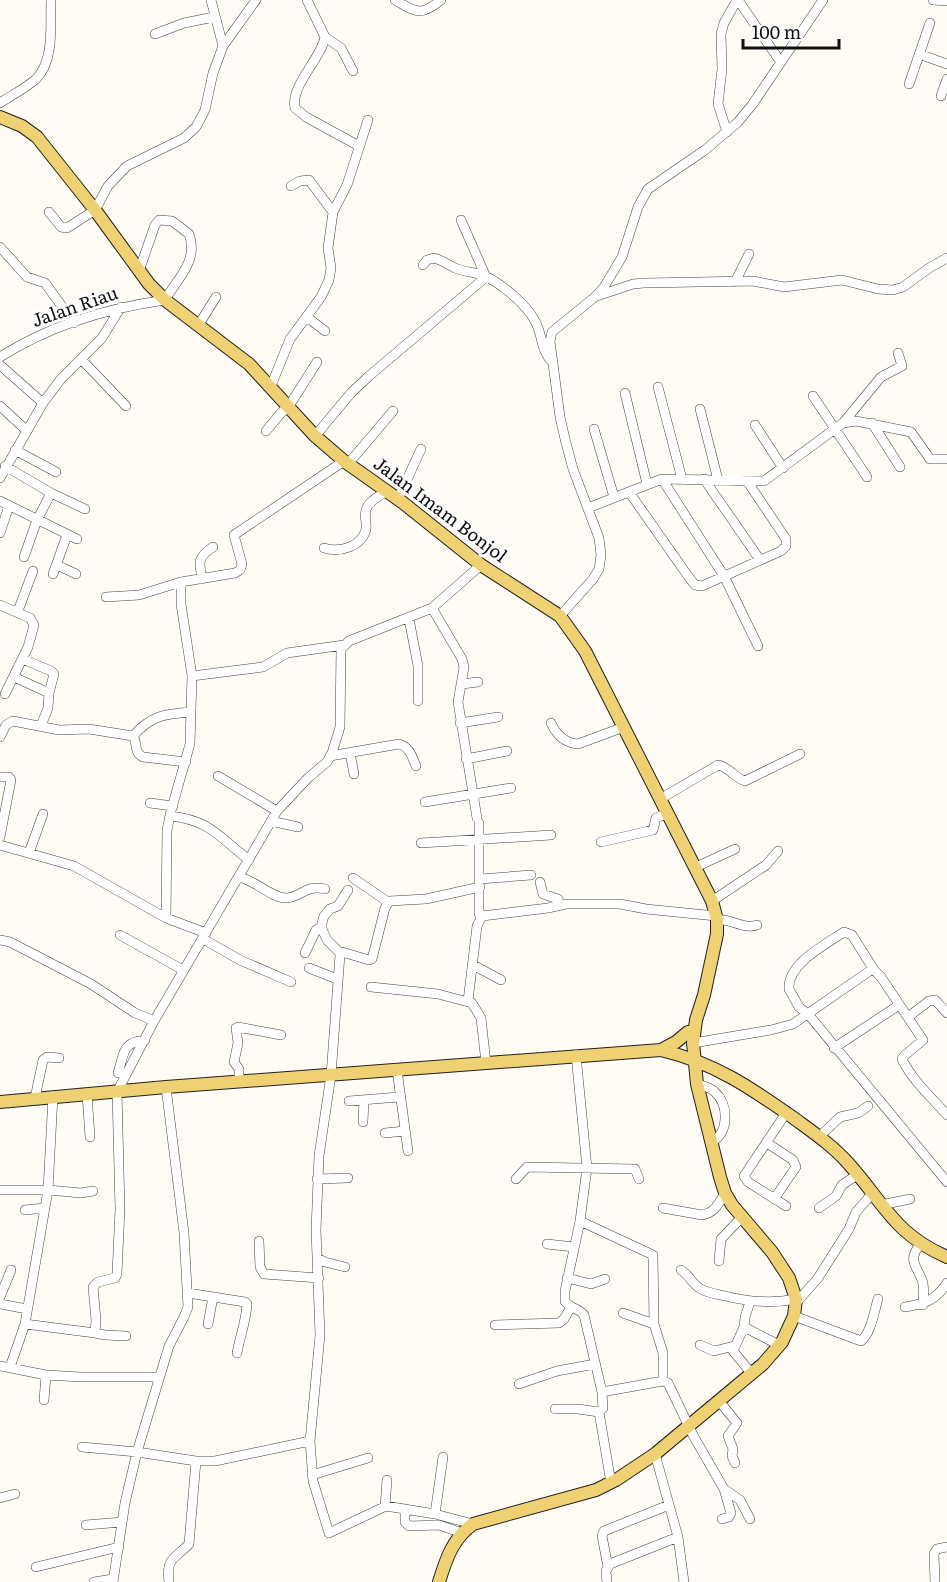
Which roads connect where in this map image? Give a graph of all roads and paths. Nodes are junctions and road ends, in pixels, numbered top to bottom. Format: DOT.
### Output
graph roads {
  1 [pos="51,0"];
  2 [pos="211,0"];
  3 [pos="256,0"];
  4 [pos="307,0"];
  5 [pos="395,0"];
  6 [pos="441,0"];
  7 [pos="737,0"];
  8 [pos="823,0"];
  9 [pos="933,0"];
  10 [pos="947,2"];
  11 [pos="214,16"];
  12 [pos="930,23"];
  13 [pos="155,34"];
  14 [pos="325,37"];
  15 [pos="223,46"];
  16 [pos="919,54"];
  17 [pos="780,62"];
  18 [pos="947,64"];
  19 [pos="353,71"];
  20 [pos="947,79"];
  21 [pos="909,84"];
  22 [pos="941,96"];
  23 [pos="0,103"];
  24 [pos="0,117"];
  25 [pos="368,120"];
  26 [pos="727,132"];
  27 [pos="359,146"];
  28 [pos="291,186"];
  29 [pos="95,210"];
  30 [pos="49,212"];
  31 [pos="333,212"];
  32 [pos="461,220"];
  33 [pos="0,247"];
  34 [pos="749,254"];
  35 [pos="947,258"];
  36 [pos="423,265"];
  37 [pos="139,271"];
  38 [pos="486,277"];
  39 [pos="735,282"];
  40 [pos="596,296"];
  41 [pos="216,297"];
  42 [pos="165,300"];
  43 [pos="122,307"];
  44 [pos="307,317"];
  45 [pos="74,323"];
  46 [pos="198,326"];
  47 [pos="325,331"];
  48 [pos="898,353"];
  49 [pos="0,357"];
  50 [pos="82,360"];
  51 [pos="317,362"];
  52 [pos="553,363"];
  53 [pos="0,365"];
  54 [pos="271,386"];
  55 [pos="658,387"];
  56 [pos="625,393"];
  57 [pos="813,396"];
  58 [pos="43,403"];
  59 [pos="126,405"];
  60 [pos="0,406"];
  61 [pos="289,406"];
  62 [pos="700,409"];
  63 [pos="393,411"];
  64 [pos="872,423"];
  65 [pos="755,425"];
  66 [pos="839,426"];
  67 [pos="594,429"];
  68 [pos="26,430"];
  69 [pos="266,431"];
  70 [pos="315,436"];
  71 [pos="421,449"];
  72 [pos="15,450"];
  73 [pos="0,453"];
  74 [pos="947,459"];
  75 [pos="7,463"];
  76 [pos="346,463"];
  77 [pos="900,467"];
  78 [pos="783,468"];
  79 [pos="56,472"];
  80 [pos="867,477"];
  81 [pos="0,478"];
  82 [pos="662,479"];
  83 [pos="682,479"];
  84 [pos="704,479"];
  85 [pos="718,480"];
  86 [pos="747,481"];
  87 [pos="647,484"];
  88 [pos="386,491"];
  89 [pos="629,492"];
  90 [pos="51,493"];
  91 [pos="614,498"];
  92 [pos="398,499"];
  93 [pos="5,503"];
  94 [pos="588,508"];
  95 [pos="85,509"];
  96 [pos="37,520"];
  97 [pos="0,533"];
  98 [pos="67,535"];
  99 [pos="77,540"];
  100 [pos="213,546"];
  101 [pos="324,548"];
  102 [pos="24,557"];
  103 [pos="760,560"];
  104 [pos="481,565"];
  105 [pos="33,571"];
  106 [pos="76,574"];
  107 [pos="724,576"];
  108 [pos="202,579"];
  109 [pos="180,582"];
  110 [pos="106,597"];
  111 [pos="0,605"];
  112 [pos="432,608"];
  113 [pos="18,611"];
  114 [pos="560,616"];
  115 [pos="409,619"];
  116 [pos="344,645"];
  117 [pos="758,646"];
  118 [pos="23,659"];
  119 [pos="192,676"];
  120 [pos="14,677"];
  121 [pos="478,682"];
  122 [pos="462,684"];
  123 [pos="49,693"];
  124 [pos="5,694"];
  125 [pos="418,701"];
  126 [pos="191,712"];
  127 [pos="498,717"];
  128 [pos="460,723"];
  129 [pos="551,723"];
  130 [pos="41,726"];
  131 [pos="624,728"];
  132 [pos="0,736"];
  133 [pos="133,736"];
  134 [pos="507,752"];
  135 [pos="350,753"];
  136 [pos="800,754"];
  137 [pos="330,756"];
  138 [pos="466,759"];
  139 [pos="186,762"];
  140 [pos="416,766"];
  141 [pos="354,774"];
  142 [pos="218,776"];
  143 [pos="0,777"];
  144 [pos="511,789"];
  145 [pos="5,792"];
  146 [pos="472,794"];
  147 [pos="660,799"];
  148 [pos="425,802"];
  149 [pos="150,803"];
  150 [pos="173,806"];
  151 [pos="277,811"];
  152 [pos="668,813"];
  153 [pos="43,814"];
  154 [pos="170,816"];
  155 [pos="271,821"];
  156 [pos="298,827"];
  157 [pos="551,836"];
  158 [pos="0,837"];
  159 [pos="480,841"];
  160 [pos="601,842"];
  161 [pos="421,843"];
  162 [pos="0,845"];
  163 [pos="735,849"];
  164 [pos="778,851"];
  165 [pos="29,853"];
  166 [pos="249,860"];
  167 [pos="696,867"];
  168 [pos="531,875"];
  169 [pos="238,877"];
  170 [pos="353,878"];
  171 [pos="540,882"];
  172 [pos="480,883"];
  173 [pos="325,889"];
  174 [pos="348,890"];
  175 [pos="712,901"];
  176 [pos="388,902"];
  177 [pos="560,905"];
  178 [pos="482,916"];
  179 [pos="166,918"];
  180 [pos="716,918"];
  181 [pos="757,925"];
  182 [pos="321,927"];
  183 [pos="120,935"];
  184 [pos="205,936"];
  185 [pos="0,940"];
  186 [pos="305,953"];
  187 [pos="340,953"];
  188 [pos="473,965"];
  189 [pos="309,968"];
  190 [pos="183,970"];
  191 [pos="874,970"];
  192 [pos="338,979"];
  193 [pos="501,980"];
  194 [pos="291,982"];
  195 [pos="372,987"];
  196 [pos="468,1001"];
  197 [pos="899,1005"];
  198 [pos="947,1013"];
  199 [pos="808,1014"];
  200 [pos="908,1017"];
  201 [pos="154,1021"];
  202 [pos="281,1035"];
  203 [pos="690,1037"];
  204 [pos="145,1040"];
  205 [pos="834,1048"];
  206 [pos="661,1050"];
  207 [pos="576,1055"];
  208 [pos="691,1057"];
  209 [pos="58,1058"];
  210 [pos="486,1063"];
  211 [pos="397,1070"];
  212 [pos="118,1073"];
  213 [pos="331,1075"];
  214 [pos="239,1082"];
  215 [pos="697,1083"];
  216 [pos="166,1087"];
  217 [pos="117,1092"];
  218 [pos="87,1094"];
  219 [pos="53,1096"];
  220 [pos="399,1097"];
  221 [pos="35,1098"];
  222 [pos="364,1100"];
  223 [pos="349,1101"];
  224 [pos="0,1102"];
  225 [pos="868,1106"];
  226 [pos="786,1113"];
  227 [pos="947,1115"];
  228 [pos="363,1122"];
  229 [pos="405,1131"];
  230 [pos="385,1133"];
  231 [pos="90,1137"];
  232 [pos="819,1137"];
  233 [pos="712,1142"];
  234 [pos="767,1143"];
  235 [pos="408,1150"];
  236 [pos="587,1168"];
  237 [pos="857,1175"];
  238 [pos="348,1178"];
  239 [pos="317,1179"];
  240 [pos="516,1179"];
  241 [pos="639,1179"];
  242 [pos="947,1182"];
  243 [pos="48,1190"];
  244 [pos="0,1191"];
  245 [pos="93,1191"];
  246 [pos="725,1193"];
  247 [pos="872,1194"];
  248 [pos="774,1199"];
  249 [pos="910,1199"];
  250 [pos="881,1205"];
  251 [pos="786,1206"];
  252 [pos="45,1208"];
  253 [pos="663,1208"];
  254 [pos="819,1208"];
  255 [pos="25,1210"];
  256 [pos="742,1217"];
  257 [pos="580,1221"];
  258 [pos="259,1241"];
  259 [pos="547,1244"];
  260 [pos="920,1244"];
  261 [pos="574,1247"];
  262 [pos="947,1257"];
  263 [pos="317,1258"];
  264 [pos="719,1261"];
  265 [pos="345,1267"];
  266 [pos="11,1270"];
  267 [pos="681,1270"];
  268 [pos="319,1278"];
  269 [pos="567,1278"];
  270 [pos="605,1279"];
  271 [pos="947,1283"];
  272 [pos="188,1293"];
  273 [pos="0,1297"];
  274 [pos="213,1297"];
  275 [pos="878,1299"];
  276 [pos="750,1302"];
  277 [pos="0,1304"];
  278 [pos="923,1305"];
  279 [pos="796,1306"];
  280 [pos="571,1307"];
  281 [pos="905,1307"];
  282 [pos="27,1309"];
  283 [pos="623,1313"];
  284 [pos="25,1324"];
  285 [pos="208,1324"];
  286 [pos="654,1324"];
  287 [pos="495,1325"];
  288 [pos="744,1327"];
  289 [pos="95,1333"];
  290 [pos="126,1336"];
  291 [pos="700,1345"];
  292 [pos="734,1346"];
  293 [pos="779,1346"];
  294 [pos="237,1353"];
  295 [pos="595,1364"];
  296 [pos="5,1367"];
  297 [pos="752,1374"];
  298 [pos="46,1375"];
  299 [pos="159,1377"];
  300 [pos="663,1381"];
  301 [pos="519,1384"];
  302 [pos="602,1392"];
  303 [pos="44,1400"];
  304 [pos="719,1401"];
  305 [pos="555,1409"];
  306 [pos="599,1412"];
  307 [pos="690,1425"];
  308 [pos="309,1441"];
  309 [pos="82,1447"];
  310 [pos="137,1452"];
  311 [pos="655,1454"];
  312 [pos="443,1457"];
  313 [pos="368,1458"];
  314 [pos="196,1461"];
  315 [pos="735,1463"];
  316 [pos="312,1475"];
  317 [pos="387,1480"];
  318 [pos="611,1484"];
  319 [pos="724,1489"];
  320 [pos="15,1494"];
  321 [pos="0,1498"];
  322 [pos="669,1505"];
  323 [pos="385,1507"];
  324 [pos="405,1509"];
  325 [pos="435,1514"];
  326 [pos="722,1519"];
  327 [pos="750,1519"];
  328 [pos="122,1522"];
  329 [pos="473,1524"];
  330 [pos="86,1525"];
  331 [pos="462,1533"];
  332 [pos="678,1537"];
  333 [pos="947,1546"];
  334 [pos="119,1547"];
  335 [pos="36,1567"];
  336 [pos="608,1567"];
  337 [pos="113,1581"];
  338 [pos="94,1582"];
  339 [pos="169,1582"];
  340 [pos="439,1582"];
  341 [pos="607,1582"];
  342 [pos="684,1582"];
  343 [pos="935,1582"];
  1 -- 23 [label="street"];
  2 -- 11 [label="street"];
  3 -- 15 [label="street"];
  4 -- 14 [label="street"];
  5 -- 6 [label="street"];
  7 -- 17 [label="street"];
  7 -- 26 [label="street"];
  8 -- 17 [label="street"];
  9 -- 10 [label="street"];
  11 -- 13 [label="street"];
  11 -- 15 [label="street"];
  12 -- 16 [label="street"];
  14 -- 19 [label="street"];
  14 -- 27 [label="street"];
  15 -- 29 [label="street"];
  16 -- 18 [label="street"];
  16 -- 21 [label="street"];
  17 -- 26 [label="street"];
  20 -- 22 [label="street"];
  24 -- 29 [label="main road, Jalan Imam Bonjol"];
  25 -- 27 [label="street"];
  26 -- 40 [label="street"];
  27 -- 31 [label="street"];
  28 -- 31 [label="street"];
  29 -- 30 [label="street"];
  29 -- 37 [label="main road, Jalan Imam Bonjol"];
  31 -- 44 [label="street"];
  32 -- 38 [label="street"];
  33 -- 45 [label="street"];
  34 -- 39 [label="street"];
  35 -- 39 [label="street"];
  36 -- 38 [label="street"];
  37 -- 42 [label="main road, Jalan Imam Bonjol"];
  37 -- 42 [label="street"];
  38 -- 52 [label="street"];
  38 -- 70 [label="street"];
  39 -- 40 [label="street"];
  40 -- 52 [label="street"];
  41 -- 46 [label="street"];
  42 -- 43 [label="street, Jalan Riau"];
  42 -- 46 [label="main road, Jalan Imam Bonjol"];
  43 -- 45 [label="street, Jalan Riau"];
  43 -- 50 [label="street"];
  44 -- 47 [label="street"];
  44 -- 54 [label="street"];
  45 -- 49 [label="street, Jalan Riau"];
  46 -- 54 [label="main road, Jalan Imam Bonjol"];
  48 -- 66 [label="street"];
  50 -- 58 [label="street"];
  50 -- 59 [label="street"];
  51 -- 61 [label="street"];
  52 -- 94 [label="street"];
  53 -- 58 [label="street"];
  54 -- 61 [label="main road, Jalan Imam Bonjol"];
  55 -- 83 [label="street"];
  56 -- 87 [label="street"];
  57 -- 66 [label="street"];
  58 -- 68 [label="street"];
  60 -- 68 [label="street"];
  61 -- 69 [label="street"];
  61 -- 70 [label="main road, Jalan Imam Bonjol"];
  62 -- 85 [label="street"];
  63 -- 76 [label="street"];
  64 -- 66 [label="street"];
  64 -- 74 [label="street"];
  64 -- 77 [label="street"];
  65 -- 78 [label="street"];
  66 -- 78 [label="street"];
  66 -- 80 [label="street"];
  67 -- 91 [label="street"];
  68 -- 72 [label="street"];
  70 -- 76 [label="main road, Jalan Imam Bonjol"];
  71 -- 92 [label="street"];
  72 -- 75 [label="street"];
  72 -- 79 [label="street"];
  73 -- 75 [label="street"];
  75 -- 81 [label="street"];
  75 -- 90 [label="street"];
  76 -- 88 [label="main road, Jalan Imam Bonjol"];
  76 -- 108 [label="street"];
  78 -- 86 [label="street"];
  82 -- 83 [label="street"];
  82 -- 87 [label="street"];
  82 -- 107 [label="street"];
  83 -- 84 [label="street"];
  84 -- 85 [label="street"];
  84 -- 103 [label="street"];
  85 -- 86 [label="street"];
  86 -- 103 [label="street"];
  87 -- 89 [label="street"];
  88 -- 92 [label="main road, Jalan Imam Bonjol"];
  88 -- 101 [label="street"];
  89 -- 91 [label="street"];
  89 -- 107 [label="street"];
  90 -- 95 [label="street"];
  90 -- 96 [label="street"];
  91 -- 94 [label="street"];
  92 -- 104 [label="main road, Jalan Imam Bonjol"];
  93 -- 96 [label="street"];
  93 -- 97 [label="street"];
  94 -- 114 [label="street"];
  96 -- 98 [label="street"];
  96 -- 102 [label="street"];
  98 -- 99 [label="street"];
  98 -- 106 [label="street"];
  100 -- 108 [label="street"];
  103 -- 107 [label="street"];
  104 -- 112 [label="street"];
  104 -- 114 [label="main road, Jalan Imam Bonjol"];
  105 -- 113 [label="street"];
  107 -- 117 [label="street"];
  108 -- 109 [label="street"];
  109 -- 110 [label="street"];
  109 -- 119 [label="street"];
  111 -- 113 [label="street"];
  112 -- 115 [label="street"];
  112 -- 122 [label="street"];
  113 -- 118 [label="street"];
  114 -- 131 [label="main road, Jalan Imam Bonjol"];
  115 -- 116 [label="street"];
  115 -- 125 [label="street"];
  116 -- 119 [label="street"];
  116 -- 137 [label="street"];
  118 -- 120 [label="street"];
  118 -- 123 [label="street"];
  119 -- 126 [label="street"];
  120 -- 123 [label="street"];
  120 -- 124 [label="street"];
  121 -- 122 [label="street"];
  122 -- 128 [label="street"];
  123 -- 130 [label="street"];
  126 -- 133 [label="street"];
  126 -- 139 [label="street"];
  127 -- 128 [label="street"];
  128 -- 138 [label="street"];
  129 -- 131 [label="street"];
  130 -- 132 [label="street"];
  130 -- 133 [label="street"];
  131 -- 147 [label="main road, Jalan Imam Bonjol"];
  133 -- 139 [label="street"];
  134 -- 138 [label="street"];
  135 -- 137 [label="street"];
  135 -- 140 [label="street"];
  135 -- 141 [label="street"];
  136 -- 147 [label="street"];
  137 -- 151 [label="street"];
  138 -- 146 [label="street"];
  139 -- 150 [label="street"];
  142 -- 151 [label="street"];
  143 -- 145 [label="street"];
  144 -- 146 [label="street"];
  145 -- 158 [label="street"];
  146 -- 148 [label="street"];
  146 -- 159 [label="street"];
  147 -- 152 [label="main road, Jalan Imam Bonjol"];
  149 -- 150 [label="street"];
  150 -- 154 [label="street"];
  151 -- 155 [label="street"];
  152 -- 160 [label="street"];
  152 -- 167 [label="main road, Jalan Imam Bonjol"];
  153 -- 165 [label="street"];
  154 -- 166 [label="street"];
  154 -- 179 [label="street"];
  155 -- 156 [label="street"];
  155 -- 166 [label="street"];
  157 -- 159 [label="street"];
  159 -- 161 [label="street"];
  159 -- 172 [label="street"];
  162 -- 165 [label="street"];
  163 -- 167 [label="street"];
  164 -- 175 [label="street"];
  165 -- 179 [label="street"];
  166 -- 169 [label="street"];
  167 -- 175 [label="main road, Jalan Imam Bonjol"];
  168 -- 172 [label="street"];
  169 -- 173 [label="street"];
  169 -- 184 [label="street"];
  170 -- 176 [label="street"];
  171 -- 177 [label="street"];
  172 -- 176 [label="street"];
  172 -- 178 [label="street"];
  174 -- 182 [label="street"];
  175 -- 180 [label="main road, Jalan Imam Bonjol"];
  176 -- 187 [label="street"];
  177 -- 178 [label="street"];
  177 -- 180 [label="street"];
  178 -- 188 [label="street"];
  179 -- 184 [label="street"];
  180 -- 181 [label="street"];
  180 -- 203 [label="main road, Jalan Imam Bonjol"];
  182 -- 186 [label="street"];
  182 -- 187 [label="street"];
  183 -- 190 [label="street"];
  184 -- 190 [label="street"];
  184 -- 194 [label="street"];
  185 -- 201 [label="street"];
  187 -- 192 [label="street"];
  188 -- 193 [label="street"];
  188 -- 196 [label="street"];
  189 -- 192 [label="street"];
  190 -- 201 [label="street"];
  191 -- 197 [label="street"];
  191 -- 199 [label="street"];
  191 -- 199 [label="street"];
  192 -- 213 [label="street"];
  195 -- 196 [label="street"];
  196 -- 210 [label="street"];
  197 -- 200 [label="street"];
  197 -- 205 [label="street"];
  198 -- 200 [label="street"];
  199 -- 203 [label="street"];
  199 -- 205 [label="street"];
  200 -- 227 [label="street"];
  201 -- 204 [label="street"];
  202 -- 214 [label="street"];
  203 -- 206 [label="main road"];
  203 -- 208 [label="main road, Jalan Imam Bonjol"];
  204 -- 212 [label="street"];
  204 -- 217 [label="street"];
  205 -- 242 [label="street"];
  206 -- 207 [label="main road"];
  206 -- 208 [label="main road"];
  207 -- 210 [label="main road"];
  207 -- 236 [label="street"];
  208 -- 215 [label="main road"];
  208 -- 226 [label="main road"];
  209 -- 221 [label="street"];
  210 -- 211 [label="main road"];
  211 -- 213 [label="main road"];
  211 -- 220 [label="street"];
  213 -- 214 [label="main road"];
  213 -- 239 [label="street"];
  214 -- 216 [label="main road"];
  215 -- 233 [label="main road"];
  215 -- 233 [label="street"];
  216 -- 217 [label="main road"];
  216 -- 272 [label="street"];
  217 -- 218 [label="main road"];
  217 -- 289 [label="street"];
  218 -- 219 [label="main road"];
  218 -- 231 [label="street"];
  219 -- 221 [label="main road"];
  219 -- 243 [label="street"];
  220 -- 222 [label="street"];
  220 -- 229 [label="street"];
  221 -- 224 [label="main road"];
  222 -- 223 [label="street"];
  222 -- 228 [label="street"];
  225 -- 232 [label="street"];
  226 -- 232 [label="main road"];
  226 -- 234 [label="street"];
  229 -- 230 [label="street"];
  229 -- 235 [label="street"];
  232 -- 237 [label="main road"];
  233 -- 246 [label="main road"];
  234 -- 248 [label="street"];
  234 -- 248 [label="street"];
  236 -- 240 [label="street"];
  236 -- 241 [label="street"];
  236 -- 257 [label="street"];
  237 -- 247 [label="main road"];
  237 -- 254 [label="street"];
  238 -- 239 [label="street"];
  239 -- 263 [label="street"];
  243 -- 244 [label="street"];
  243 -- 245 [label="street"];
  243 -- 252 [label="street"];
  246 -- 253 [label="street"];
  246 -- 256 [label="main road"];
  247 -- 250 [label="main road"];
  247 -- 279 [label="street"];
  248 -- 251 [label="street"];
  249 -- 250 [label="street"];
  250 -- 260 [label="main road"];
  252 -- 255 [label="street"];
  252 -- 282 [label="street"];
  256 -- 264 [label="street"];
  256 -- 279 [label="main road"];
  257 -- 261 [label="street"];
  257 -- 286 [label="street"];
  258 -- 268 [label="street"];
  259 -- 261 [label="street"];
  260 -- 262 [label="main road"];
  260 -- 278 [label="street"];
  261 -- 269 [label="street"];
  263 -- 265 [label="street"];
  263 -- 268 [label="street"];
  266 -- 273 [label="street"];
  267 -- 276 [label="street"];
  268 -- 308 [label="street"];
  269 -- 270 [label="street"];
  269 -- 280 [label="street"];
  271 -- 278 [label="street"];
  272 -- 274 [label="street"];
  272 -- 299 [label="street"];
  274 -- 285 [label="street"];
  274 -- 294 [label="street"];
  275 -- 279 [label="street"];
  276 -- 279 [label="street"];
  276 -- 288 [label="street"];
  277 -- 282 [label="street"];
  278 -- 281 [label="street"];
  279 -- 293 [label="main road"];
  280 -- 287 [label="street"];
  280 -- 295 [label="street"];
  282 -- 284 [label="street"];
  283 -- 286 [label="street"];
  284 -- 289 [label="street"];
  284 -- 296 [label="street"];
  286 -- 300 [label="street"];
  288 -- 292 [label="street"];
  288 -- 293 [label="street"];
  289 -- 290 [label="street"];
  291 -- 292 [label="street"];
  292 -- 297 [label="street"];
  293 -- 297 [label="main road"];
  295 -- 301 [label="street"];
  295 -- 302 [label="street"];
  296 -- 298 [label="street"];
  297 -- 304 [label="main road"];
  298 -- 299 [label="street"];
  298 -- 303 [label="street"];
  299 -- 310 [label="street"];
  300 -- 302 [label="street"];
  300 -- 307 [label="street"];
  302 -- 306 [label="street"];
  304 -- 307 [label="main road"];
  304 -- 315 [label="street"];
  305 -- 306 [label="street"];
  306 -- 318 [label="street"];
  307 -- 311 [label="main road"];
  307 -- 319 [label="street"];
  308 -- 314 [label="street"];
  308 -- 316 [label="street"];
  309 -- 310 [label="street"];
  310 -- 314 [label="street"];
  310 -- 328 [label="street"];
  311 -- 318 [label="main road"];
  311 -- 322 [label="street"];
  312 -- 325 [label="street"];
  313 -- 316 [label="street"];
  314 -- 339 [label="street"];
  316 -- 323 [label="street"];
  317 -- 323 [label="street"];
  318 -- 329 [label="main road"];
  319 -- 326 [label="street"];
  319 -- 327 [label="street"];
  320 -- 321 [label="street"];
  322 -- 332 [label="street"];
  322 -- 336 [label="street"];
  323 -- 324 [label="street"];
  324 -- 325 [label="street"];
  324 -- 331 [label="street"];
  325 -- 329 [label="street"];
  328 -- 330 [label="street"];
  328 -- 334 [label="street"];
  329 -- 331 [label="main road"];
  331 -- 340 [label="main road"];
  332 -- 336 [label="street"];
  332 -- 342 [label="street"];
  333 -- 343 [label="street"];
  334 -- 335 [label="street"];
  334 -- 337 [label="street"];
  336 -- 341 [label="street"];
  337 -- 338 [label="street"];
}
